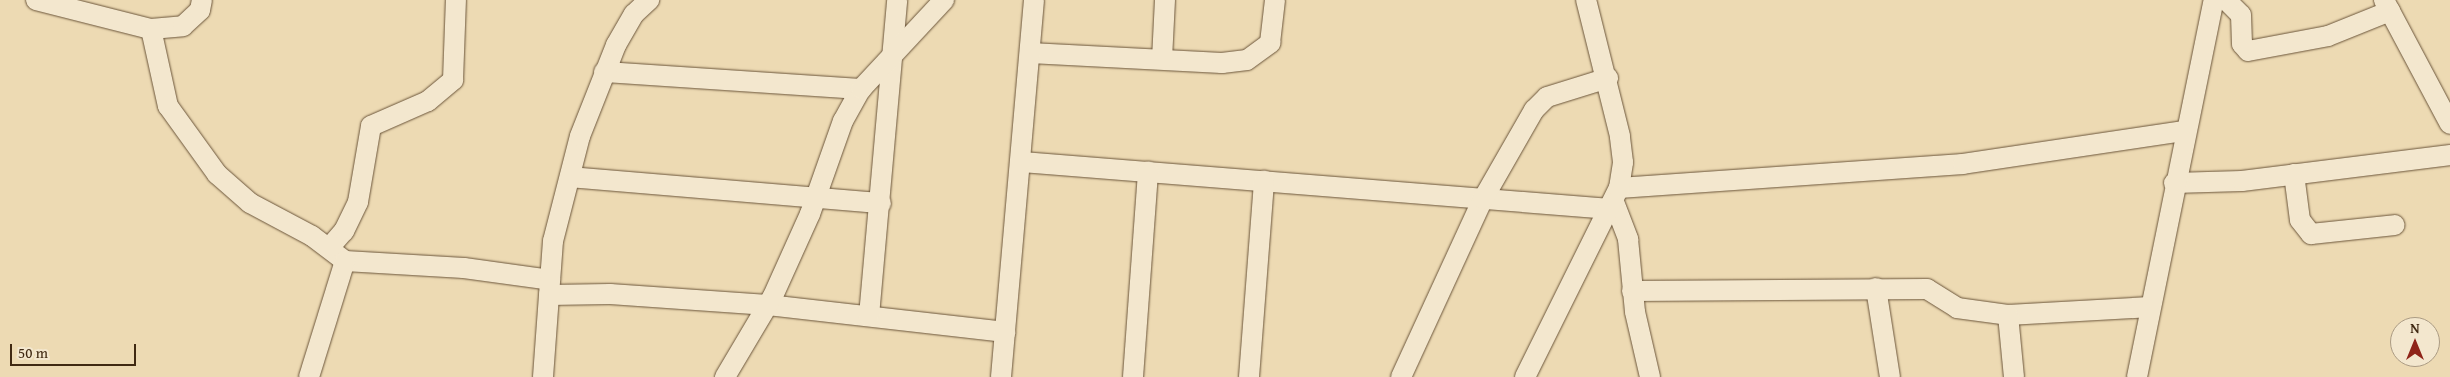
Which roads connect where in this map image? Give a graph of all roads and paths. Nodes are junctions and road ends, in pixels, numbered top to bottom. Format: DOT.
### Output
graph roads {
  1 [pos="36,0"];
  2 [pos="202,0"];
  3 [pos="456,0"];
  4 [pos="648,0"];
  5 [pos="897,0"];
  6 [pos="944,0"];
  7 [pos="1034,0"];
  8 [pos="1166,0"];
  9 [pos="1275,0"];
  10 [pos="1586,0"];
  11 [pos="2214,0"];
  12 [pos="2226,0"];
  13 [pos="2387,6"];
  14 [pos="151,29"];
  15 [pos="1030,53"];
  16 [pos="891,54"];
  17 [pos="1162,60"];
  18 [pos="604,72"];
  19 [pos="1608,78"];
  20 [pos="861,89"];
  21 [pos="2450,124"];
  22 [pos="2186,130"];
  23 [pos="2450,154"];
  24 [pos="1022,162"];
  25 [pos="1148,172"];
  26 [pos="2294,174"];
  27 [pos="570,177"];
  28 [pos="1264,181"];
  29 [pos="2174,183"];
  30 [pos="816,198"];
  31 [pos="1483,199"];
  32 [pos="1614,200"];
  33 [pos="881,203"];
  34 [pos="2395,224"];
  35 [pos="329,248"];
  36 [pos="345,261"];
  37 [pos="550,288"];
  38 [pos="1876,288"];
  39 [pos="1632,291"];
  40 [pos="768,305"];
  41 [pos="2150,307"];
  42 [pos="2008,315"];
  43 [pos="869,316"];
  44 [pos="1005,332"];
  45 [pos="309,377"];
  46 [pos="543,377"];
  47 [pos="725,377"];
  48 [pos="1001,377"];
  49 [pos="1133,377"];
  50 [pos="1249,377"];
  51 [pos="1401,377"];
  52 [pos="1525,377"];
  53 [pos="1650,377"];
  54 [pos="1890,377"];
  55 [pos="2014,377"];
  56 [pos="2137,377"];
  1 -- 14 [label="street"];
  2 -- 14 [label="street"];
  3 -- 35 [label="street"];
  4 -- 18 [label="street"];
  5 -- 16 [label="street"];
  6 -- 16 [label="street"];
  7 -- 15 [label="street"];
  8 -- 17 [label="street"];
  9 -- 17 [label="street"];
  10 -- 19 [label="street"];
  11 -- 22 [label="street"];
  12 -- 13 [label="street"];
  13 -- 21 [label="street"];
  14 -- 35 [label="street"];
  15 -- 17 [label="street"];
  15 -- 24 [label="street"];
  16 -- 20 [label="street"];
  16 -- 33 [label="street"];
  18 -- 20 [label="street"];
  18 -- 27 [label="street"];
  19 -- 31 [label="street"];
  19 -- 32 [label="street"];
  20 -- 30 [label="street"];
  22 -- 29 [label="street"];
  22 -- 32 [label="street"];
  23 -- 26 [label="street"];
  24 -- 25 [label="street"];
  24 -- 44 [label="street"];
  25 -- 28 [label="street"];
  25 -- 49 [label="street"];
  26 -- 29 [label="street"];
  26 -- 34 [label="street"];
  27 -- 30 [label="street"];
  27 -- 37 [label="street"];
  28 -- 31 [label="street"];
  28 -- 50 [label="street"];
  29 -- 41 [label="street"];
  30 -- 33 [label="street"];
  30 -- 40 [label="street"];
  31 -- 32 [label="street"];
  31 -- 51 [label="street"];
  32 -- 39 [label="street"];
  32 -- 52 [label="street"];
  33 -- 43 [label="street"];
  35 -- 36 [label="street"];
  36 -- 37 [label="street"];
  36 -- 45 [label="street"];
  37 -- 40 [label="street"];
  37 -- 46 [label="street"];
  38 -- 39 [label="street"];
  38 -- 42 [label="street"];
  38 -- 54 [label="street"];
  39 -- 53 [label="street"];
  40 -- 43 [label="street"];
  40 -- 47 [label="street"];
  41 -- 42 [label="street"];
  41 -- 56 [label="street"];
  42 -- 55 [label="street"];
  43 -- 44 [label="street"];
  44 -- 48 [label="street"];
}
